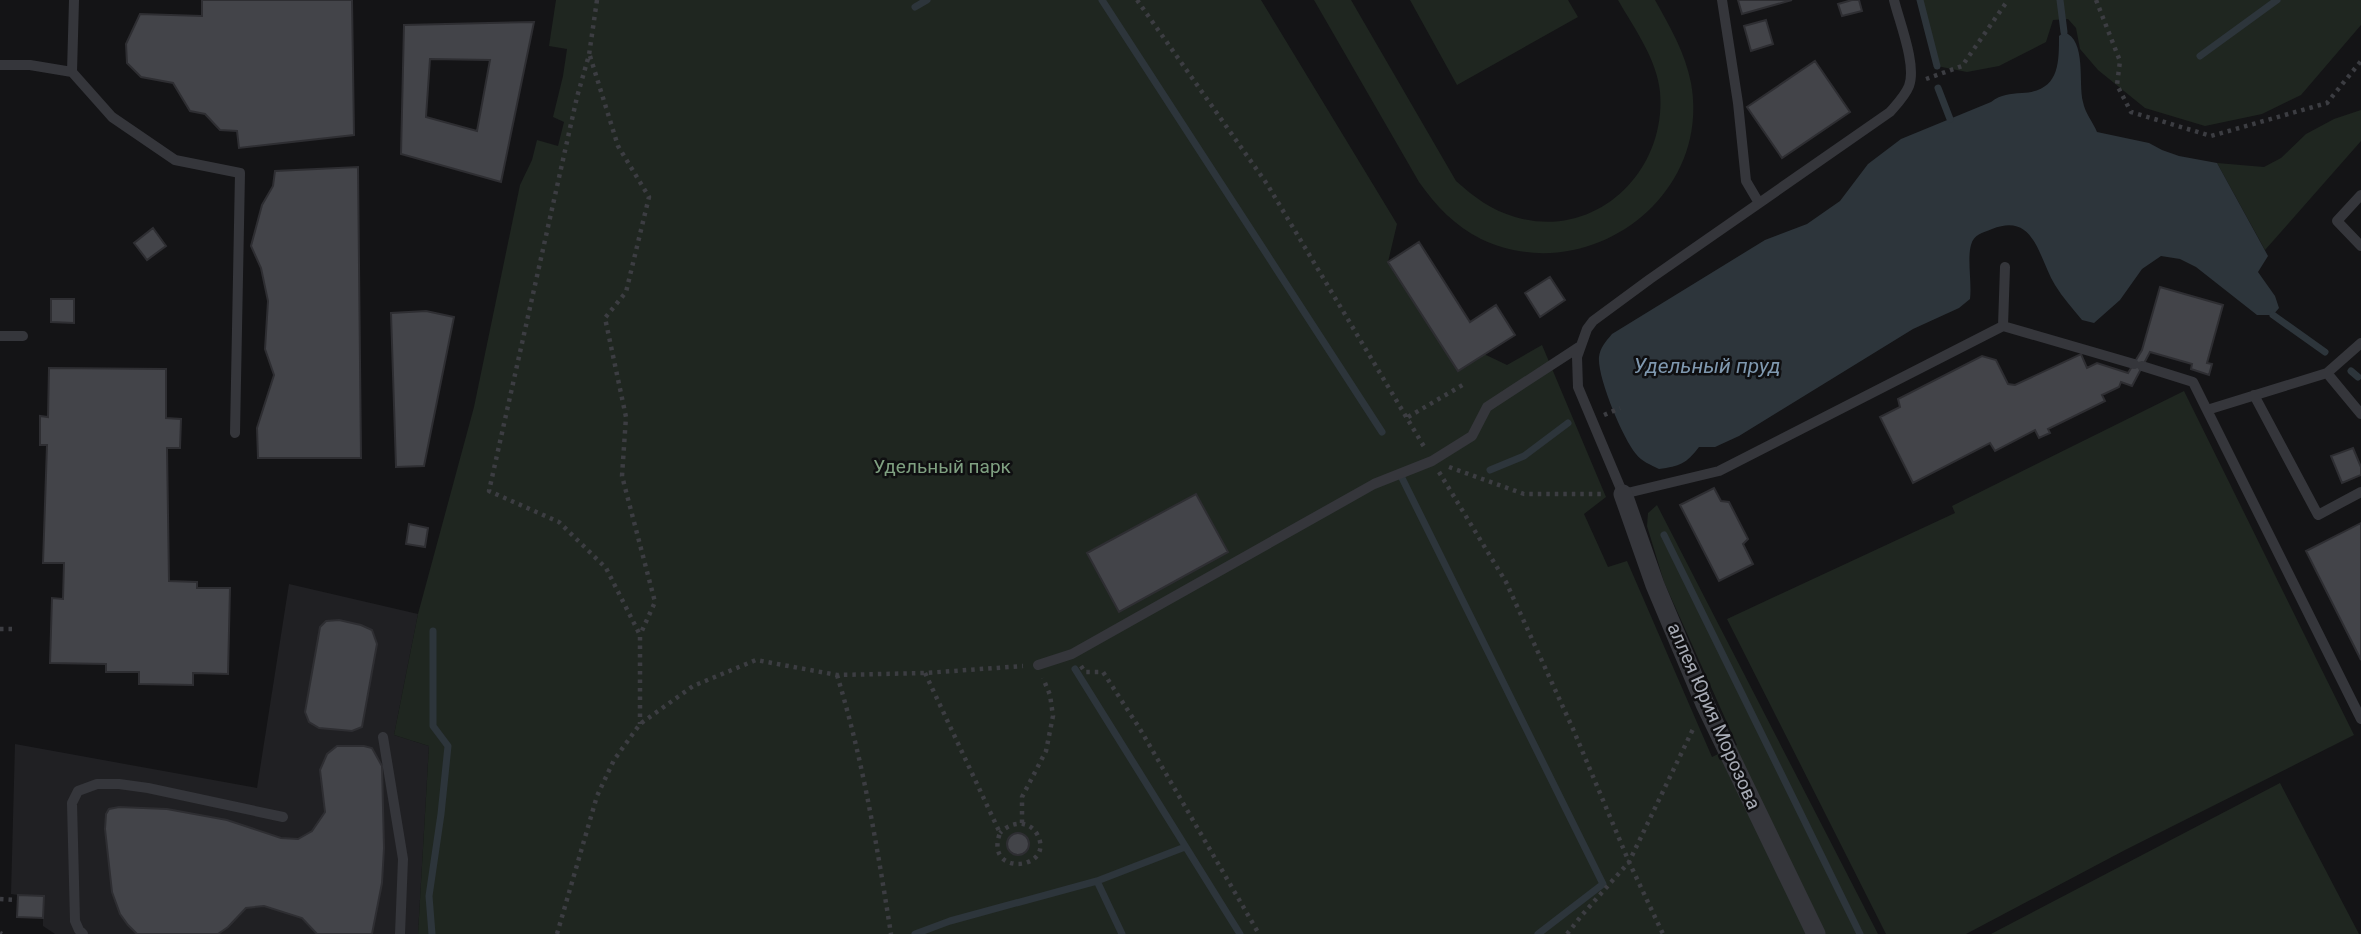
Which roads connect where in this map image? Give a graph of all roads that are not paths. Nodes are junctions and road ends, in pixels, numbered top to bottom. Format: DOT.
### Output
graph roads {
  1 [pos="74,0"];
  2 [pos="1722,0"];
  3 [pos="1894,0"];
  4 [pos="0,65"];
  5 [pos="72,72"];
  6 [pos="2361,195"];
  7 [pos="1759,203"];
  8 [pos="2361,246"];
  9 [pos="2005,267"];
  10 [pos="2003,326"];
  11 [pos="0,336"];
  12 [pos="23,336"];
  13 [pos="2361,343"];
  14 [pos="1579,347"];
  15 [pos="2328,373"];
  16 [pos="2254,395"];
  17 [pos="2207,410"];
  18 [pos="2361,414"];
  19 [pos="235,433"];
  20 [pos="2361,492"];
  21 [pos="1623,494"];
  22 [pos="1038,664"];
  23 [pos="2361,719"];
  24 [pos="383,737"];
  25 [pos="283,817"];
  26 [pos="80,930"];
  27 [pos="67,934"];
  28 [pos="400,934"];
  29 [pos="1816,934"];
  1 -- 5 [label="lane"];
  2 -- 7 [label="lane"];
  3 -- 7 [label="lane"];
  4 -- 5 [label="lane"];
  5 -- 19 [label="lane"];
  6 -- 8 [label="lane"];
  7 -- 14 [label="lane"];
  9 -- 10 [label="lane"];
  10 -- 17 [label="lane"];
  10 -- 21 [label="lane"];
  11 -- 12 [label="lane"];
  13 -- 15 [label="lane"];
  14 -- 21 [label="lane"];
  14 -- 22 [label="lane"];
  15 -- 16 [label="lane"];
  15 -- 18 [label="lane"];
  16 -- 17 [label="lane"];
  16 -- 20 [label="lane"];
  17 -- 23 [label="lane"];
  21 -- 29 [label="street, аллея Юрия Морозова"];
  24 -- 28 [label="lane"];
  25 -- 26 [label="lane"];
  26 -- 27 [label="lane"];
}
